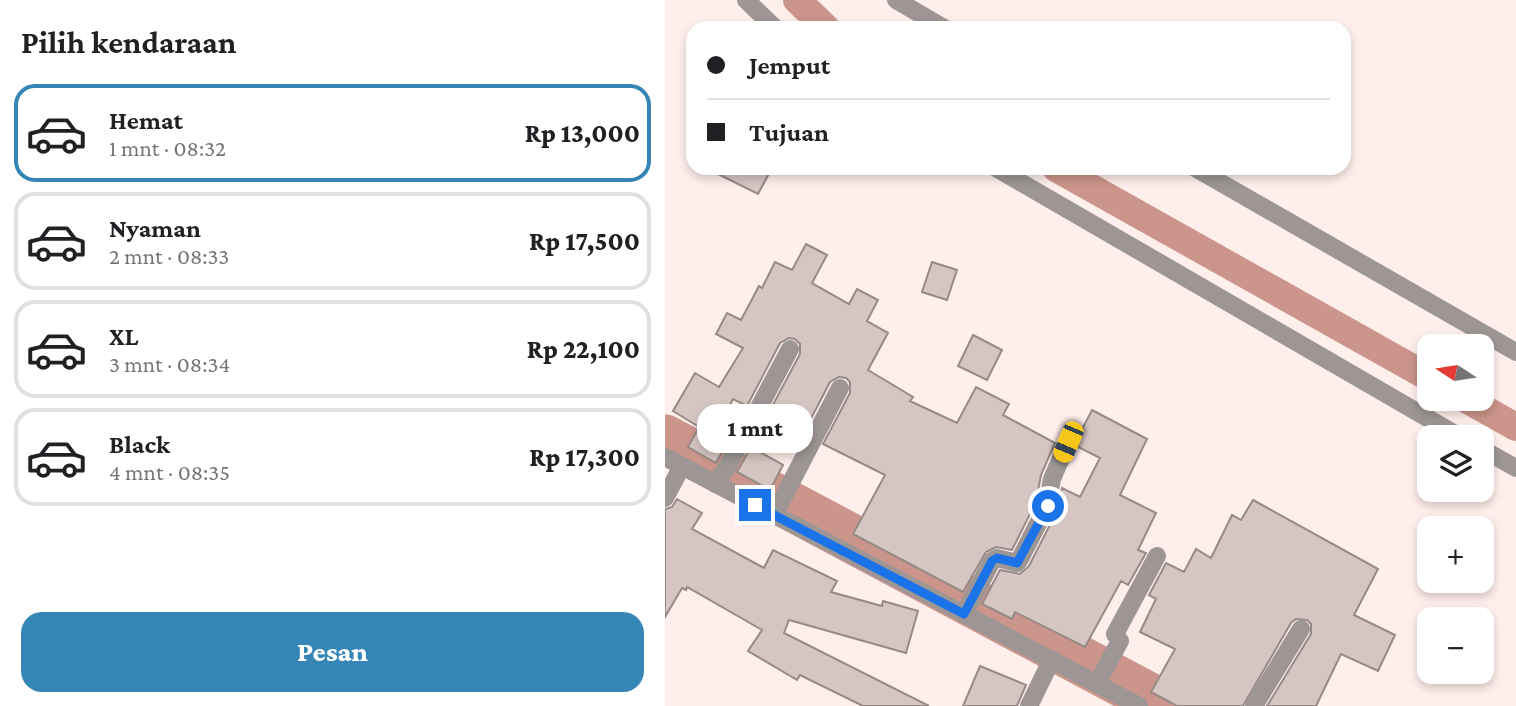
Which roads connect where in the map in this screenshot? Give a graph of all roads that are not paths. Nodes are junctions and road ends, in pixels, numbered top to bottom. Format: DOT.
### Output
graph roads {
  1 [pos="746,0"];
  2 [pos="895,0"];
  3 [pos="768,21"];
  4 [pos="932,21"];
  5 [pos="1008,175"];
  6 [pos="1207,175"];
  7 [pos="790,349"];
  8 [pos="1516,352"];
  9 [pos="840,388"];
  10 [pos="1440,425"];
  11 [pos="1068,442"];
  12 [pos="1494,456"];
  13 [pos="665,457"];
  14 [pos="682,466"];
  15 [pos="1516,468"];
  16 [pos="722,475"];
  17 [pos="665,498"];
  18 [pos="780,505"];
  19 [pos="1157,556"];
  20 [pos="969,606"];
  21 [pos="1301,629"];
  22 [pos="1052,659"];
  23 [pos="1101,676"];
  24 [pos="1029,706"];
  25 [pos="1139,706"];
  26 [pos="1254,706"];
  1 -- 3 [label="street"];
  2 -- 4 [label="street"];
  5 -- 10 [label="street"];
  6 -- 8 [label="street"];
  7 -- 16 [label="street"];
  9 -- 18 [label="street"];
  11 -- 20 [label="street"];
  12 -- 15 [label="street"];
  13 -- 14 [label="street"];
  14 -- 16 [label="street"];
  14 -- 17 [label="street"];
  16 -- 18 [label="street"];
  18 -- 20 [label="street"];
  19 -- 23 [label="street"];
  20 -- 22 [label="street"];
  21 -- 26 [label="street"];
  22 -- 23 [label="street"];
  22 -- 24 [label="street"];
  23 -- 25 [label="street"];
}
